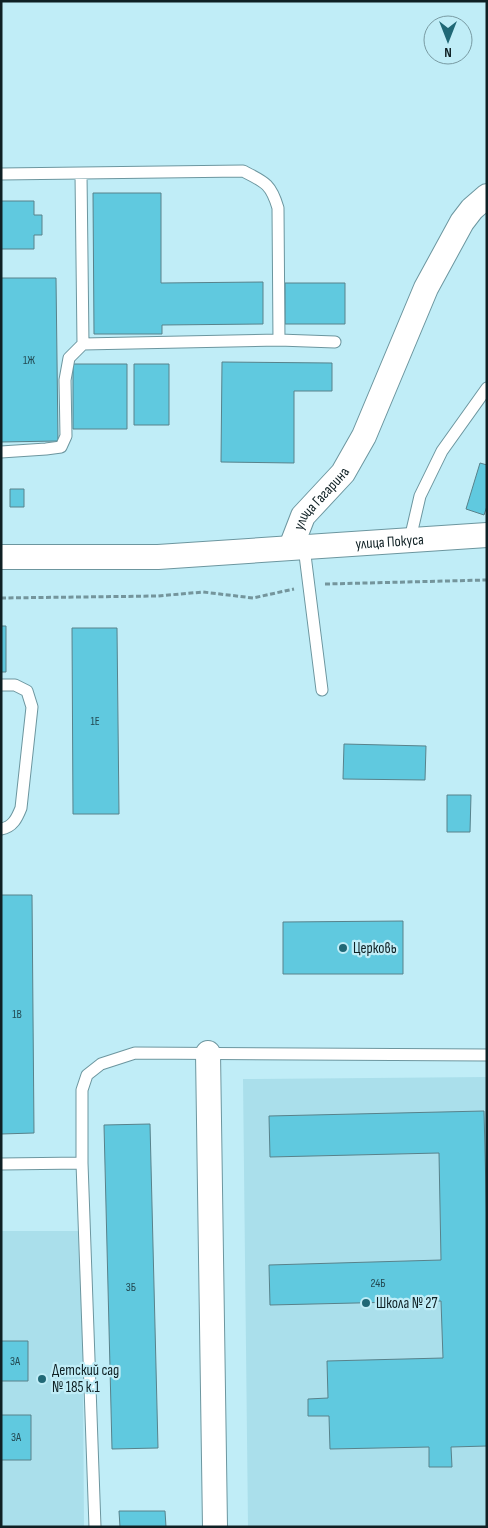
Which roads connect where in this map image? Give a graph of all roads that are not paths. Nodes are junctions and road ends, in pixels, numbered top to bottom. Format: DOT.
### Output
graph roads {
  1 [pos="1,174"];
  2 [pos="81,174"];
  3 [pos="487,196"];
  4 [pos="279,340"];
  5 [pos="335,342"];
  6 [pos="83,344"];
  7 [pos="485,392"];
  8 [pos="1,452"];
  9 [pos="487,535"];
  10 [pos="410,539"];
  11 [pos="298,547"];
  12 [pos="1,557"];
  13 [pos="1,685"];
  14 [pos="322,690"];
  15 [pos="1,830"];
  16 [pos="208,1053"];
  17 [pos="487,1055"];
  18 [pos="82,1163"];
  19 [pos="1,1164"];
  20 [pos="95,1527"];
  21 [pos="215,1527"];
  1 -- 2 [label="lane"];
  2 -- 4 [label="lane"];
  2 -- 6 [label="lane"];
  3 -- 11 [label="street, улица Гагарина"];
  4 -- 5 [label="lane"];
  4 -- 6 [label="lane"];
  6 -- 8 [label="lane"];
  7 -- 10 [label="lane"];
  9 -- 10 [label="street, улица Покуса"];
  10 -- 11 [label="street, улица Покуса"];
  11 -- 12 [label="street, улица Гагарина"];
  11 -- 14 [label="lane"];
  13 -- 15 [label="lane"];
  16 -- 17 [label="lane"];
  16 -- 18 [label="lane"];
  16 -- 21 [label="street"];
  18 -- 19 [label="lane"];
  18 -- 20 [label="lane"];
}
